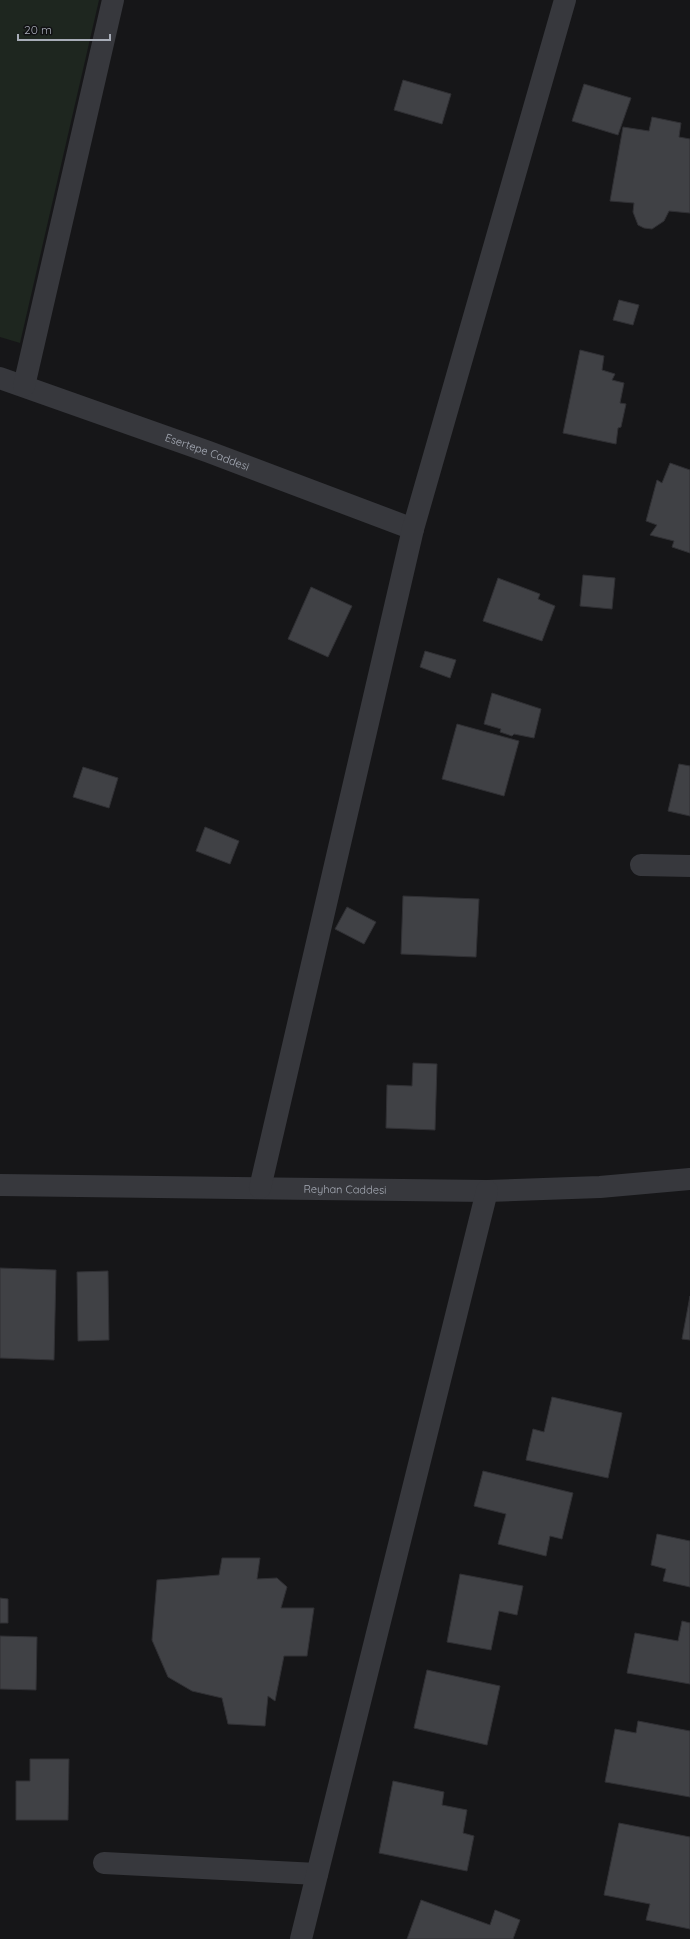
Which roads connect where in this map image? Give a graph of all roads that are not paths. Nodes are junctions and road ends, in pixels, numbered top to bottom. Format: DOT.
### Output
graph roads {
  1 [pos="113,0"];
  2 [pos="565,0"];
  3 [pos="0,378"];
  4 [pos="24,386"];
  5 [pos="413,529"];
  6 [pos="641,866"];
  7 [pos="690,866"];
  8 [pos="690,1179"];
  9 [pos="0,1185"];
  10 [pos="260,1188"];
  11 [pos="487,1191"];
  12 [pos="104,1863"];
  13 [pos="317,1874"];
  14 [pos="301,1939"];
  1 -- 4 [label="street"];
  2 -- 5 [label="street"];
  3 -- 4 [label="street, Esertepe Caddesi"];
  4 -- 5 [label="street, Esertepe Caddesi"];
  5 -- 10 [label="street"];
  6 -- 7 [label="street"];
  8 -- 11 [label="street, Reyhan Caddesi"];
  9 -- 10 [label="street, Reyhan Caddesi"];
  10 -- 11 [label="street, Reyhan Caddesi"];
  11 -- 13 [label="street"];
  12 -- 13 [label="street"];
  13 -- 14 [label="street"];
}
